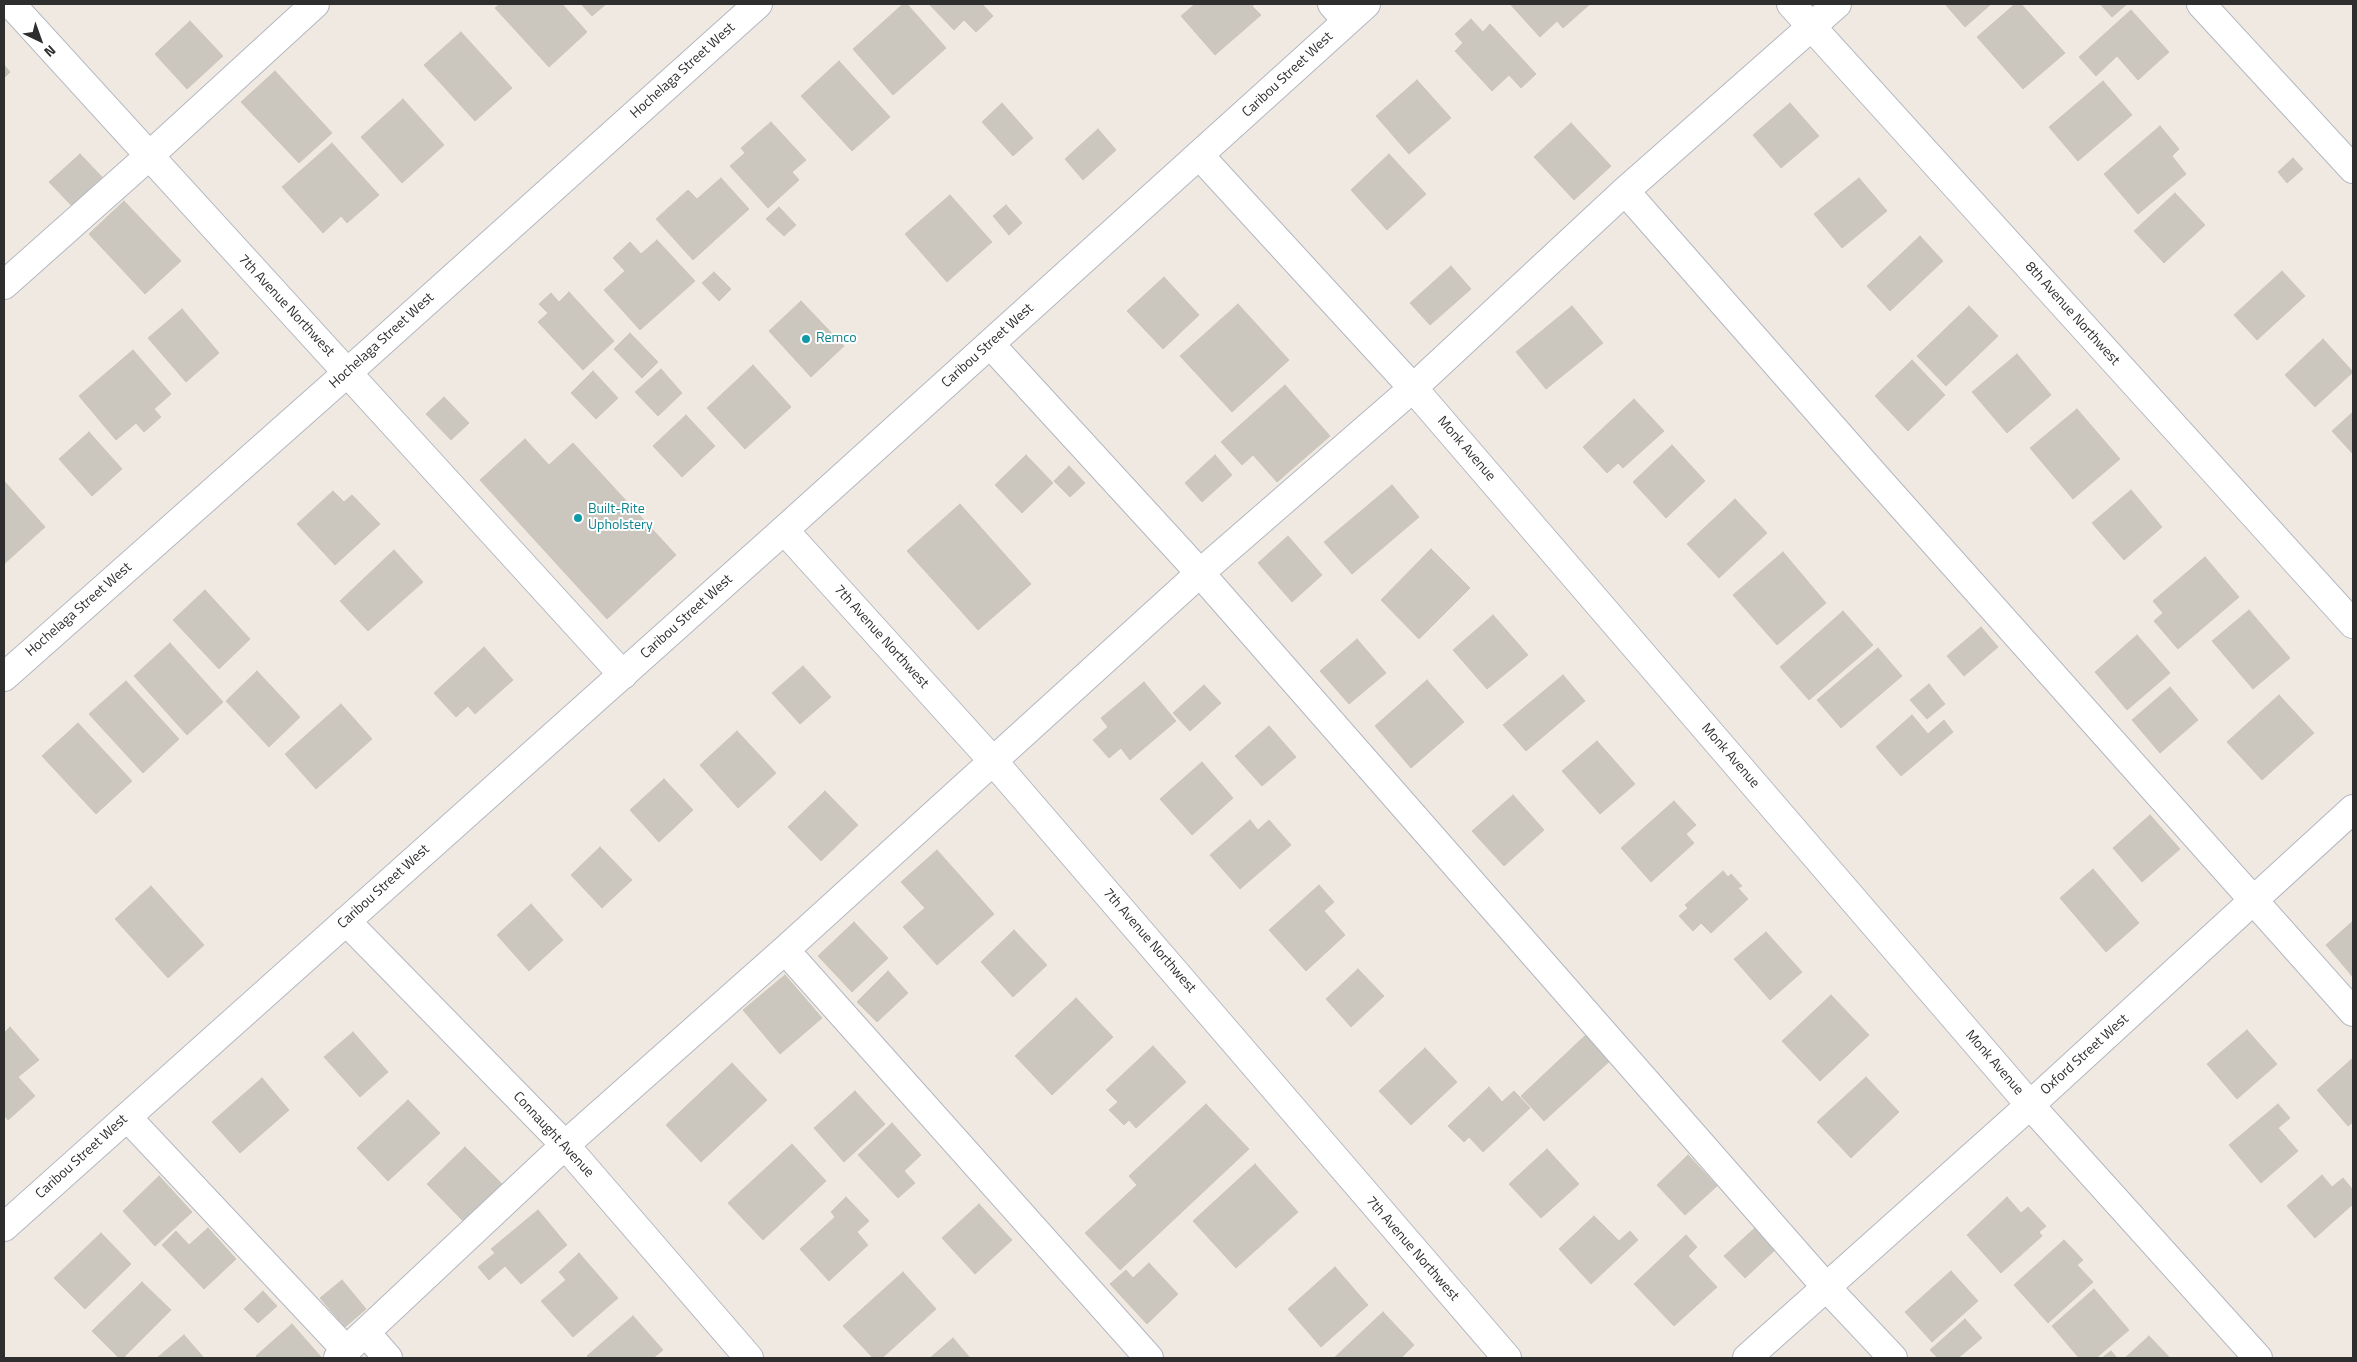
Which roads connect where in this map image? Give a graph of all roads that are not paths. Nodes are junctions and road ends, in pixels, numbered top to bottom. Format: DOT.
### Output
graph roads {
  1 [pos="11,4"];
  2 [pos="315,4"];
  3 [pos="758,4"];
  4 [pos="1791,4"];
  5 [pos="1837,4"];
  6 [pos="2201,4"];
  7 [pos="1348,9"];
  8 [pos="1812,26"];
  9 [pos="149,156"];
  10 [pos="1200,156"];
  11 [pos="2353,169"];
  12 [pos="1626,191"];
  13 [pos="4,284"];
  14 [pos="990,344"];
  15 [pos="347,373"];
  16 [pos="1413,388"];
  17 [pos="784,530"];
  18 [pos="1200,573"];
  19 [pos="2353,624"];
  20 [pos="623,675"];
  21 [pos="4,677"];
  22 [pos="993,761"];
  23 [pos="2353,808"];
  24 [pos="2254,899"];
  25 [pos="346,921"];
  26 [pos="785,950"];
  27 [pos="2353,1012"];
  28 [pos="2030,1105"];
  29 [pos="127,1117"];
  30 [pos="566,1145"];
  31 [pos="4,1227"];
  32 [pos="1826,1287"];
  33 [pos="350,1347"];
  34 [pos="388,1358"];
  35 [pos="749,1358"];
  36 [pos="1149,1358"];
  37 [pos="1507,1358"];
  38 [pos="1747,1358"];
  39 [pos="1893,1358"];
  40 [pos="2258,1358"];
  1 -- 9 [label="street, 7th Avenue Northwest"];
  2 -- 9 [label="street"];
  3 -- 15 [label="street, Hochelaga Street West"];
  4 -- 8 [label="street, 8th Avenue Northwest"];
  5 -- 8 [label="street"];
  6 -- 11 [label="street"];
  7 -- 10 [label="street, Caribou Street West"];
  8 -- 12 [label="street"];
  8 -- 19 [label="street, 8th Avenue Northwest"];
  9 -- 13 [label="street"];
  9 -- 15 [label="street, 7th Avenue Northwest"];
  10 -- 14 [label="street, Caribou Street West"];
  10 -- 16 [label="street, Monk Avenue"];
  12 -- 16 [label="street"];
  12 -- 24 [label="street"];
  14 -- 17 [label="street, Caribou Street West"];
  14 -- 18 [label="street"];
  15 -- 20 [label="street, 7th Avenue Northwest"];
  15 -- 21 [label="street, Hochelaga Street West"];
  16 -- 18 [label="street"];
  16 -- 28 [label="street, Monk Avenue"];
  17 -- 20 [label="street, Caribou Street West"];
  17 -- 22 [label="street, 7th Avenue Northwest"];
  18 -- 22 [label="street"];
  18 -- 32 [label="street"];
  20 -- 25 [label="street, Caribou Street West"];
  22 -- 26 [label="street"];
  22 -- 37 [label="street, 7th Avenue Northwest"];
  23 -- 24 [label="street, Oxford Street West"];
  24 -- 27 [label="street"];
  24 -- 28 [label="street, Oxford Street West"];
  25 -- 29 [label="street, Caribou Street West"];
  25 -- 30 [label="street, Connaught Avenue"];
  26 -- 30 [label="street"];
  26 -- 36 [label="street"];
  28 -- 32 [label="street, Oxford Street West"];
  28 -- 40 [label="street, Monk Avenue"];
  29 -- 31 [label="street, Caribou Street West"];
  29 -- 33 [label="street"];
  30 -- 33 [label="street"];
  30 -- 35 [label="street, Connaught Avenue"];
  32 -- 38 [label="street, Oxford Street West"];
  32 -- 39 [label="street"];
  33 -- 34 [label="street"];
}
